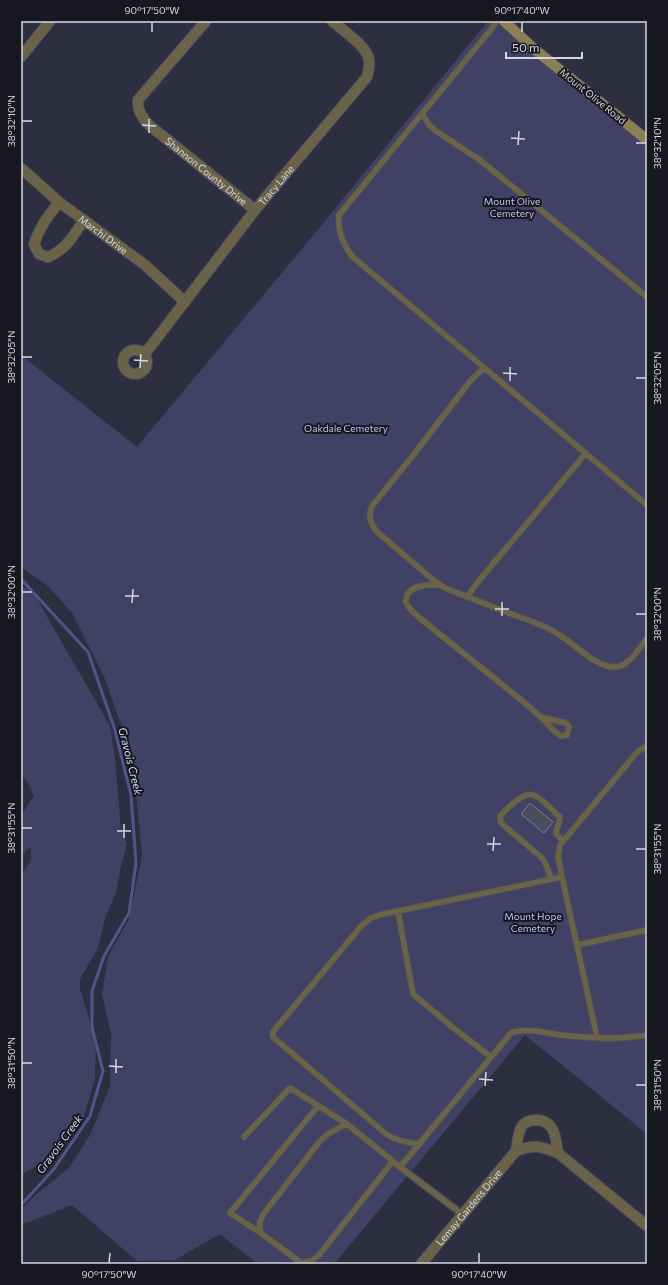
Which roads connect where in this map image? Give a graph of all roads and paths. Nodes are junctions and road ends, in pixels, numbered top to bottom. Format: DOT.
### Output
graph roads {
  1 [pos="206,21"];
  2 [pos="332,21"];
  3 [pos="496,21"];
  4 [pos="504,21"];
  5 [pos="48,22"];
  6 [pos="21,57"];
  7 [pos="422,114"];
  8 [pos="647,140"];
  9 [pos="21,168"];
  10 [pos="59,202"];
  11 [pos="255,210"];
  12 [pos="84,220"];
  13 [pos="647,297"];
  14 [pos="185,302"];
  15 [pos="144,355"];
  16 [pos="484,368"];
  17 [pos="586,454"];
  18 [pos="647,505"];
  19 [pos="440,584"];
  20 [pos="467,596"];
  21 [pos="647,638"];
  22 [pos="541,717"];
  23 [pos="647,746"];
  24 [pos="563,841"];
  25 [pos="562,876"];
  26 [pos="550,878"];
  27 [pos="398,911"];
  28 [pos="647,930"];
  29 [pos="577,945"];
  30 [pos="647,1035"];
  31 [pos="597,1038"];
  32 [pos="491,1057"];
  33 [pos="318,1106"];
  34 [pos="347,1124"];
  35 [pos="244,1137"];
  36 [pos="420,1144"];
  37 [pos="516,1151"];
  38 [pos="558,1153"];
  39 [pos="394,1161"];
  40 [pos="400,1167"];
  41 [pos="462,1214"];
  42 [pos="647,1226"];
  43 [pos="262,1234"];
  44 [pos="421,1264"];
  1 -- 11 [label="street, Shannon County Drive"];
  2 -- 11 [label="street, Tracy Lane"];
  3 -- 7 [label="lane"];
  4 -- 8 [label="street, Mount Olive Road"];
  5 -- 6 [label="street"];
  7 -- 13 [label="lane"];
  7 -- 16 [label="lane"];
  9 -- 10 [label="street, Marchi Drive"];
  10 -- 12 [label="street, Marchi Drive"];
  10 -- 12 [label="street"];
  11 -- 14 [label="street, Tracy Lane"];
  12 -- 14 [label="street, Marchi Drive"];
  14 -- 15 [label="street, Tracy Lane"];
  16 -- 17 [label="lane"];
  16 -- 19 [label="lane"];
  17 -- 18 [label="lane"];
  17 -- 20 [label="lane"];
  19 -- 20 [label="lane"];
  19 -- 22 [label="lane"];
  20 -- 21 [label="lane"];
  22 -- 22 [label="lane"];
  23 -- 24 [label="lane"];
  24 -- 25 [label="lane"];
  24 -- 26 [label="lane"];
  25 -- 26 [label="lane"];
  25 -- 29 [label="lane"];
  26 -- 27 [label="lane"];
  27 -- 32 [label="lane"];
  27 -- 36 [label="lane"];
  28 -- 29 [label="lane"];
  29 -- 31 [label="lane"];
  30 -- 31 [label="lane"];
  31 -- 32 [label="lane"];
  32 -- 36 [label="lane"];
  33 -- 34 [label="lane"];
  33 -- 35 [label="lane"];
  33 -- 43 [label="lane"];
  34 -- 39 [label="lane"];
  34 -- 43 [label="lane"];
  36 -- 40 [label="lane"];
  37 -- 38 [label="street"];
  37 -- 38 [label="street, Lemay Gardens Drive"];
  37 -- 41 [label="street, Lemay Gardens Drive"];
  38 -- 42 [label="street"];
  39 -- 40 [label="lane"];
  39 -- 43 [label="lane"];
  40 -- 41 [label="lane"];
  41 -- 44 [label="street, Lemay Gardens Drive"];
}
